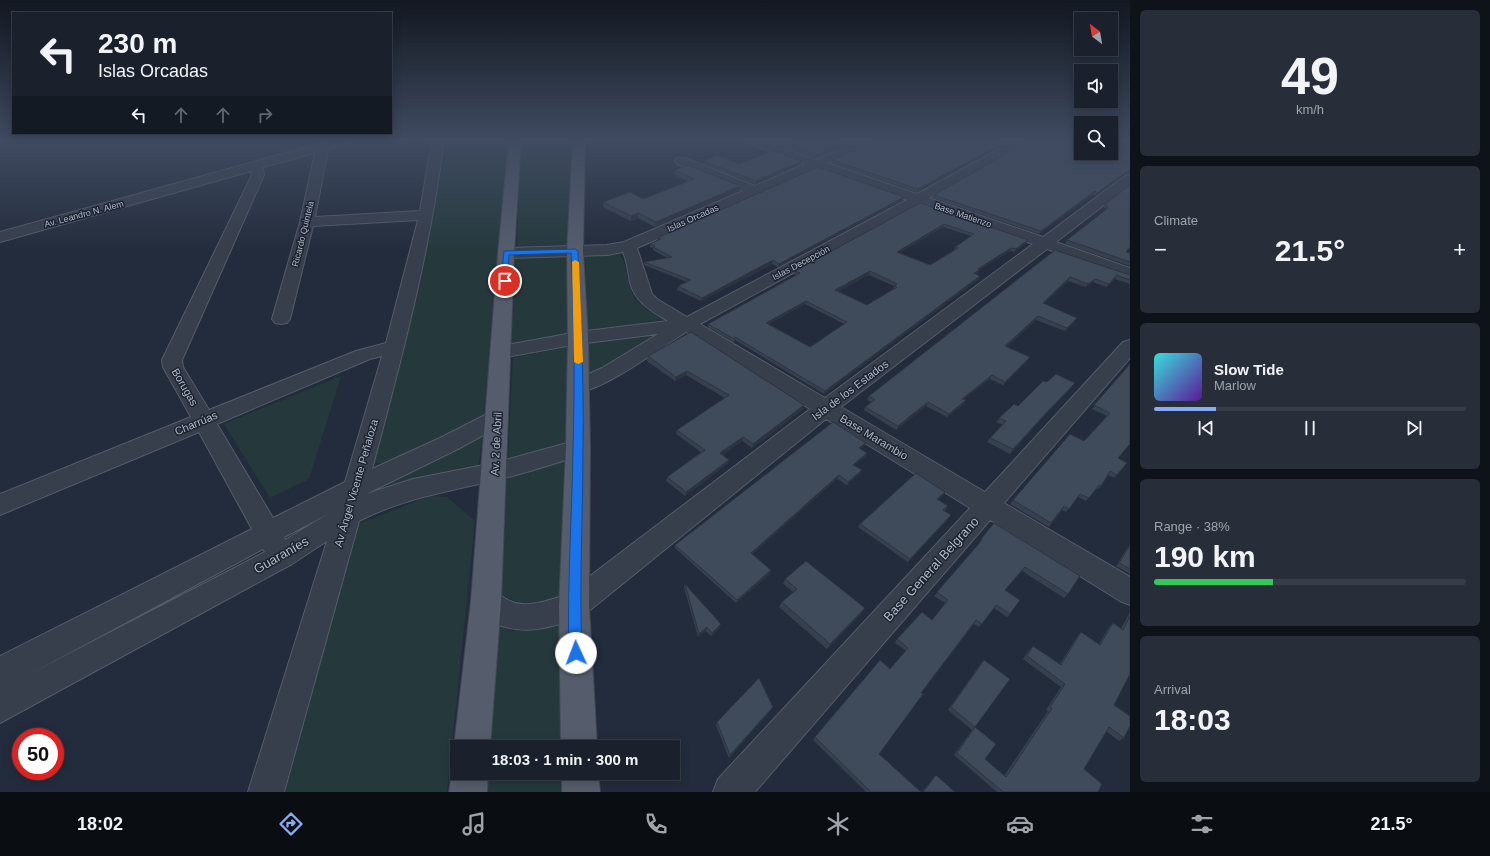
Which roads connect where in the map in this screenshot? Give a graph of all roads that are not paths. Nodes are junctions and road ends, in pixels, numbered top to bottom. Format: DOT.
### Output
graph roads {
  1 [pos="216,177"];
  2 [pos="257,177"];
  3 [pos="318,177"];
  4 [pos="433,177"];
  5 [pos="512,177"];
  6 [pos="578,177"];
  7 [pos="722,177"];
  8 [pos="787,177"];
  9 [pos="853,177"];
  10 [pos="959,177"];
  11 [pos="1130,179"];
  12 [pos="756,191"];
  13 [pos="918,200"];
  14 [pos="425,215"];
  15 [pos="307,222"];
  16 [pos="0,237"];
  17 [pos="1045,243"];
  18 [pos="628,246"];
  19 [pos="575,251"];
  20 [pos="506,253"];
  21 [pos="1130,273"];
  22 [pos="281,320"];
  23 [pos="686,324"];
  24 [pos="578,338"];
  25 [pos="1130,346"];
  26 [pos="394,347"];
  27 [pos="501,352"];
  28 [pos="578,387"];
  29 [pos="826,408"];
  30 [pos="496,418"];
  31 [pos="204,419"];
  32 [pos="578,448"];
  33 [pos="494,472"];
  34 [pos="355,488"];
  35 [pos="0,505"];
  36 [pos="988,506"];
  37 [pos="347,515"];
  38 [pos="268,534"];
  39 [pos="282,556"];
  40 [pos="1130,592"];
  41 [pos="486,601"];
  42 [pos="574,606"];
  43 [pos="0,673"];
  44 [pos="0,707"];
  45 [pos="473,740"];
  46 [pos="579,740"];
  47 [pos="469,780"];
  48 [pos="580,780"];
  49 [pos="266,792"];
  50 [pos="468,792"];
  51 [pos="581,792"];
  52 [pos="731,792"];
  1 -- 16 [label="street, Av. Leandro N. Alem"];
  2 -- 31 [label="street, Borugas"];
  3 -- 15 [label="street, Ricardo Quintela"];
  4 -- 14 [label="street, Av Ángel Vicente Peñaloza"];
  5 -- 20 [label="main road, Av. 2 de Abril"];
  6 -- 19 [label="main road"];
  7 -- 12 [label="street"];
  8 -- 12 [label="street, Islas Orcadas"];
  9 -- 13 [label="street, Base Matienzo"];
  10 -- 13 [label="street, Islas Decepción"];
  11 -- 17 [label="street, Isla de los Estados"];
  12 -- 18 [label="street, Islas Orcadas"];
  13 -- 17 [label="street, Base Matienzo"];
  13 -- 23 [label="street, Islas Decepción"];
  14 -- 15 [label="street"];
  14 -- 26 [label="street, Av Ángel Vicente Peñaloza"];
  15 -- 22 [label="street, Ricardo Quintela"];
  17 -- 21 [label="street, Base Matienzo"];
  17 -- 29 [label="street, Isla de los Estados"];
  18 -- 19 [label="street, Islas Orcadas"];
  18 -- 23 [label="street, Base Marambio"];
  19 -- 20 [label="street, Islas Orcadas"];
  19 -- 24 [label="main road"];
  20 -- 27 [label="main road, Av. 2 de Abril"];
  23 -- 24 [label="street"];
  23 -- 28 [label="street, Islas Decepción"];
  23 -- 29 [label="street, Base Marambio"];
  24 -- 27 [label="street"];
  24 -- 28 [label="main road"];
  25 -- 36 [label="street, Base General Belgrano"];
  26 -- 31 [label="street, Charrúas"];
  26 -- 34 [label="street, Av Ángel Vicente Peñaloza"];
  27 -- 30 [label="main road, Av. 2 de Abril"];
  28 -- 32 [label="main road"];
  29 -- 36 [label="street, Base Marambio"];
  29 -- 42 [label="street, Isla de los Estados"];
  30 -- 33 [label="main road, Av. 2 de Abril"];
  30 -- 34 [label="street, Guaraníes"];
  31 -- 35 [label="street, Charrúas"];
  31 -- 38 [label="street, Borugas"];
  32 -- 33 [label="street, Guaraníes"];
  32 -- 42 [label="main road"];
  33 -- 37 [label="street, Guaraníes"];
  33 -- 41 [label="main road, Av. 2 de Abril"];
  34 -- 37 [label="street, Av Ángel Vicente Peñaloza"];
  34 -- 38 [label="street, Guaraníes"];
  36 -- 40 [label="street, Base Marambio"];
  36 -- 52 [label="street, Base General Belgrano"];
  37 -- 39 [label="street, Guaraníes"];
  37 -- 49 [label="street, Av Ángel Vicente Peñaloza"];
  38 -- 39 [label="street, Borugas"];
  38 -- 43 [label="street, Guaraníes"];
  39 -- 44 [label="street, Guaraníes"];
  41 -- 42 [label="street"];
  41 -- 45 [label="main road, Av. 2 de Abril"];
  42 -- 46 [label="main road"];
  47 -- 50 [label="main road"];
  48 -- 51 [label="main road"];
}
